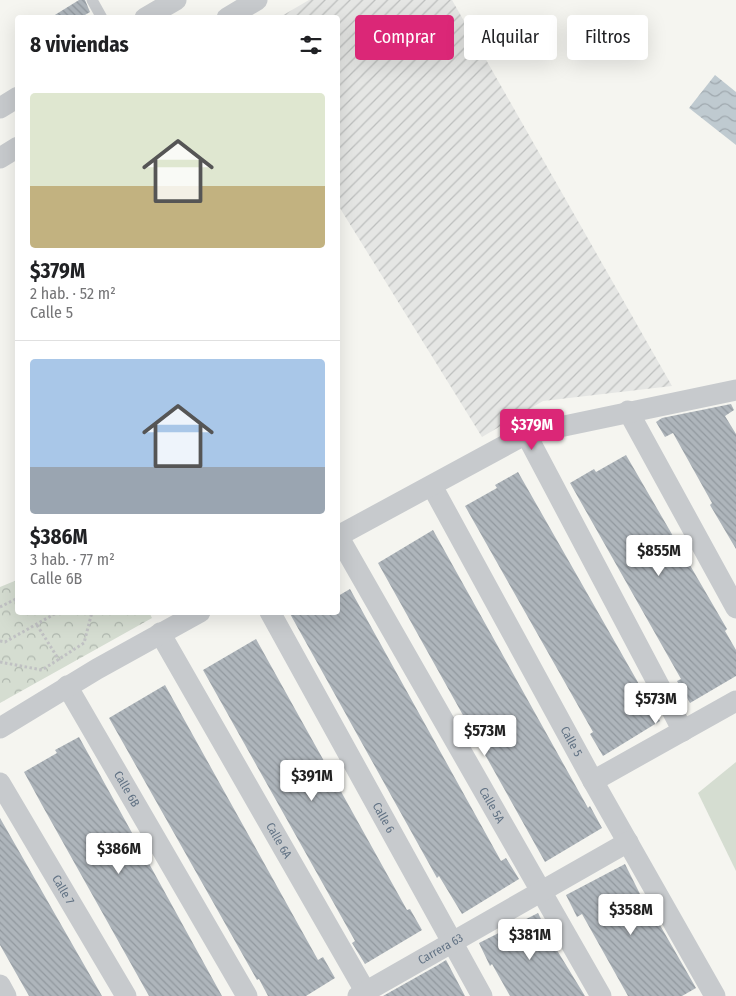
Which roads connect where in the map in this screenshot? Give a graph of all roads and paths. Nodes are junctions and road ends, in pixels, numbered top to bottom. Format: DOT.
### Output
graph roads {
  1 [pos="92,0"];
  2 [pos="176,0"];
  3 [pos="257,0"];
  4 [pos="100,15"];
  5 [pos="151,15"];
  6 [pos="232,15"];
  7 [pos="15,99"];
  8 [pos="0,108"];
  9 [pos="15,149"];
  10 [pos="0,158"];
  11 [pos="735,392"];
  12 [pos="628,412"];
  13 [pos="526,434"];
  14 [pos="432,486"];
  15 [pos="340,535"];
  16 [pos="340,539"];
  17 [pos="15,600"];
  18 [pos="0,607"];
  19 [pos="736,608"];
  20 [pos="53,615"];
  21 [pos="91,615"];
  22 [pos="194,615"];
  23 [pos="272,615"];
  24 [pos="36,625"];
  25 [pos="160,633"];
  26 [pos="0,641"];
  27 [pos="59,660"];
  28 [pos="0,662"];
  29 [pos="67,686"];
  30 [pos="736,701"];
  31 [pos="0,728"];
  32 [pos="682,731"];
  33 [pos="593,781"];
  34 [pos="0,783"];
  35 [pos="628,842"];
  36 [pos="541,891"];
  37 [pos="452,942"];
  38 [pos="0,985"];
  39 [pos="364,995"];
  40 [pos="6,996"];
  41 [pos="126,996"];
  42 [pos="247,996"];
  43 [pos="482,996"];
  44 [pos="601,996"];
  45 [pos="715,996"];
  1 -- 4 [label="lane"];
  2 -- 5 [label="street"];
  3 -- 6 [label="street"];
  7 -- 8 [label="street"];
  9 -- 10 [label="street"];
  11 -- 12 [label="street"];
  12 -- 13 [label="street"];
  12 -- 19 [label="street"];
  13 -- 14 [label="street"];
  13 -- 32 [label="street"];
  14 -- 15 [label="street"];
  14 -- 33 [label="street, Calle 5"];
  16 -- 36 [label="street, Calle 5A"];
  17 -- 18 [label="path"];
  20 -- 24 [label="path"];
  21 -- 27 [label="path"];
  22 -- 25 [label="street"];
  23 -- 37 [label="street, Calle 6"];
  24 -- 26 [label="path"];
  24 -- 27 [label="path"];
  25 -- 29 [label="street"];
  25 -- 39 [label="street, Calle 6A"];
  27 -- 28 [label="path"];
  29 -- 31 [label="street"];
  29 -- 42 [label="street, Calle 6B"];
  30 -- 32 [label="street"];
  32 -- 33 [label="street"];
  33 -- 35 [label="street, Calle 5"];
  34 -- 41 [label="street, Calle 7"];
  35 -- 36 [label="street, Carrera 63"];
  35 -- 45 [label="street, Calle 5"];
  36 -- 37 [label="street, Carrera 63"];
  36 -- 44 [label="street, Calle 5A"];
  37 -- 39 [label="street, Carrera 63"];
  37 -- 43 [label="street, Calle 6"];
  38 -- 40 [label="street"];
}
